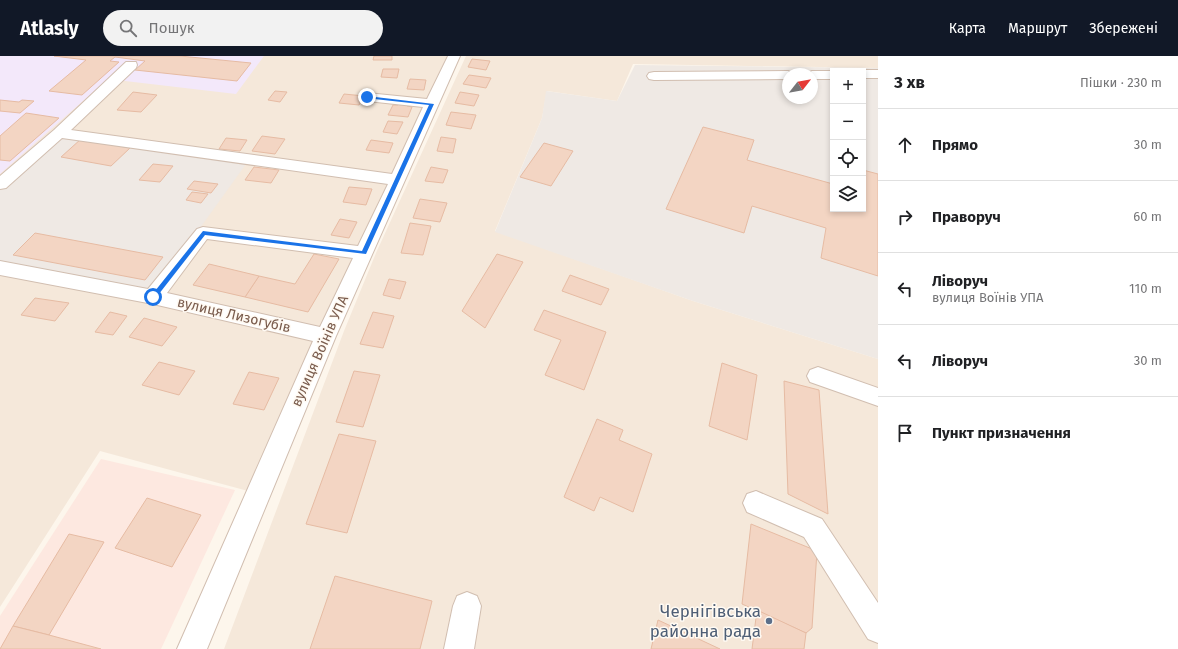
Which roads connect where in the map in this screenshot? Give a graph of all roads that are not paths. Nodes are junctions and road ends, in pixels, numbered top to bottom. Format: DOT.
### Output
graph roads {
  1 [pos="454,56"];
  2 [pos="131,65"];
  3 [pos="830,74"];
  4 [pos="866,74"];
  5 [pos="878,74"];
  6 [pos="782,75"];
  7 [pos="818,75"];
  8 [pos="654,76"];
  9 [pos="367,97"];
  10 [pos="432,104"];
  11 [pos="59,133"];
  12 [pos="397,180"];
  13 [pos="0,184"];
  14 [pos="364,253"];
  15 [pos="0,268"];
  16 [pos="153,297"];
  17 [pos="326,336"];
  18 [pos="818,376"];
  19 [pos="878,397"];
  20 [pos="756,503"];
  21 [pos="467,606"];
  22 [pos="878,629"];
  23 [pos="192,649"];
  24 [pos="459,649"];
  1 -- 10 [label="street, вулиця Воїнів УПА"];
  2 -- 11 [label="street"];
  3 -- 7 [label="street"];
  4 -- 5 [label="street"];
  6 -- 8 [label="street"];
  9 -- 10 [label="street"];
  10 -- 12 [label="street, вулиця Воїнів УПА"];
  11 -- 12 [label="street"];
  11 -- 13 [label="street"];
  12 -- 14 [label="street, вулиця Воїнів УПА"];
  14 -- 16 [label="street"];
  14 -- 17 [label="street, вулиця Воїнів УПА"];
  15 -- 16 [label="street, вулиця Лизогубів"];
  16 -- 17 [label="street, вулиця Лизогубів"];
  17 -- 23 [label="street, вулиця Воїнів УПА"];
  18 -- 19 [label="street"];
  20 -- 22 [label="street"];
  21 -- 24 [label="street"];
}
